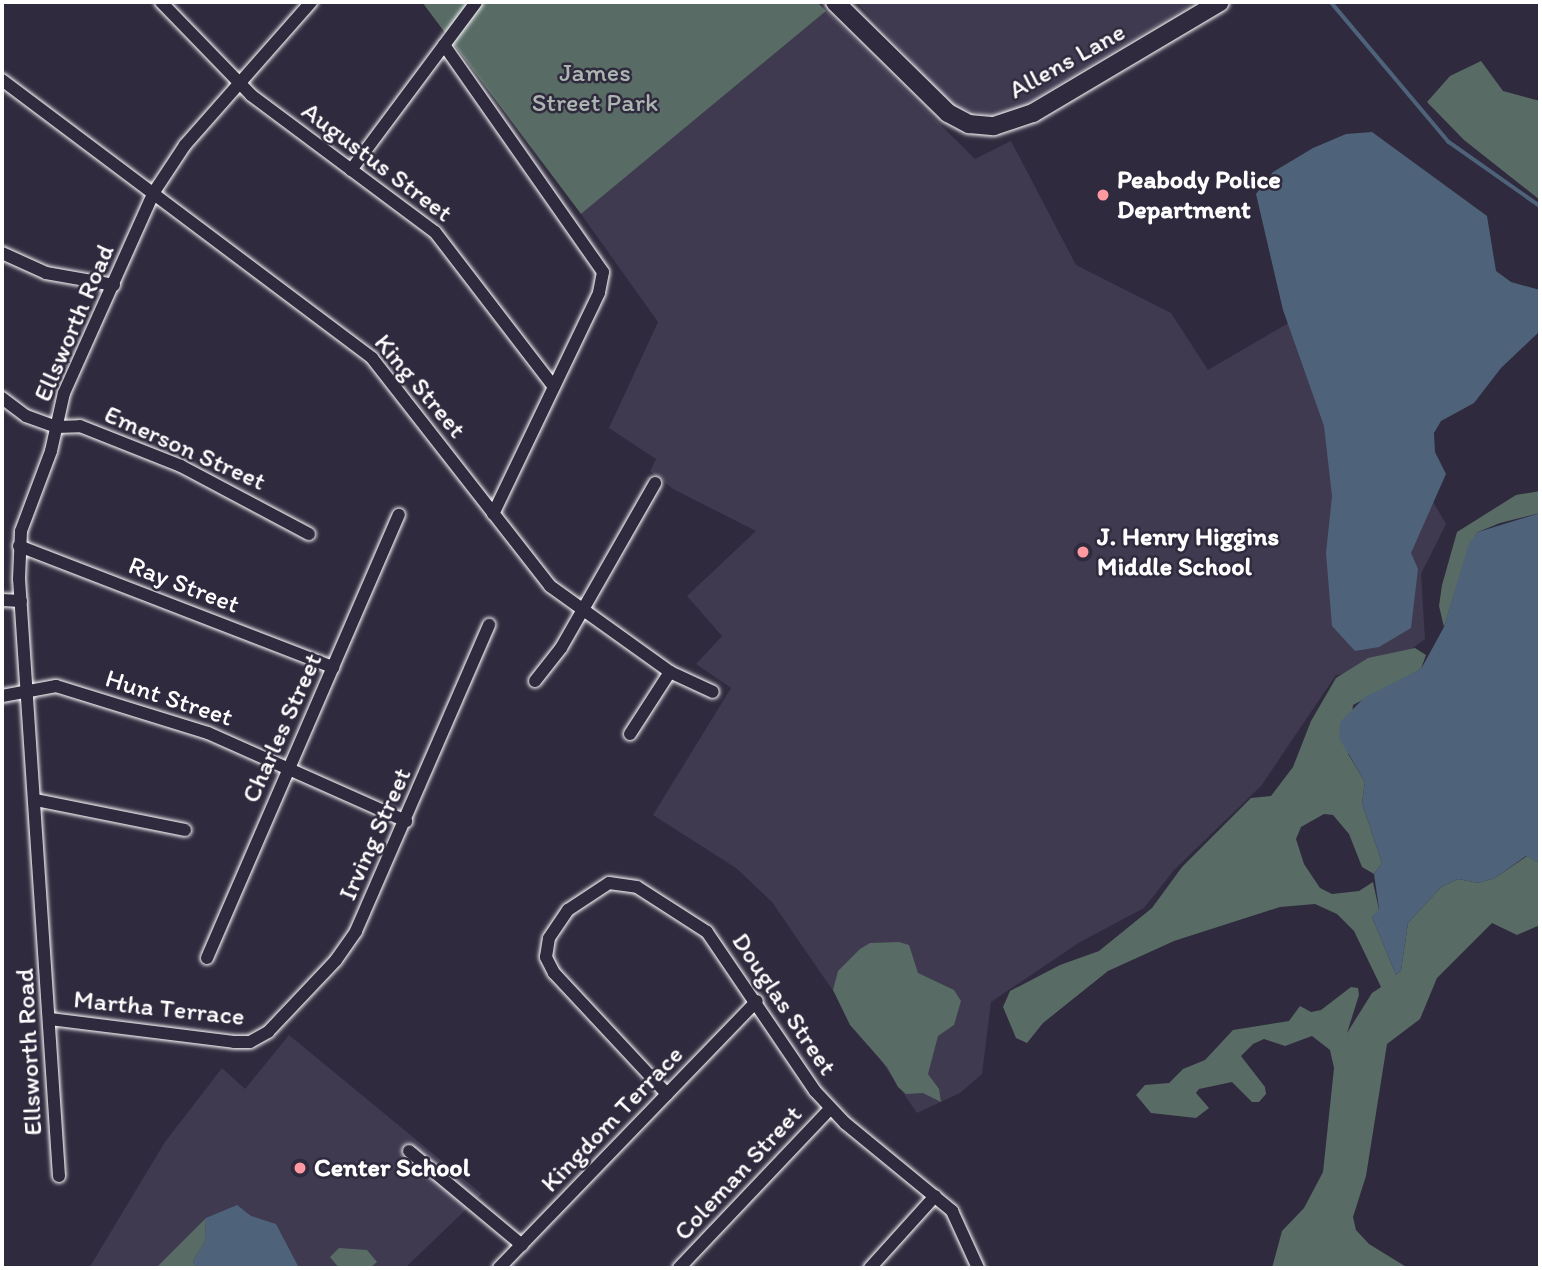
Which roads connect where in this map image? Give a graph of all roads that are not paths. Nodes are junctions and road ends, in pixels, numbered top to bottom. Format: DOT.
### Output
graph roads {
  1 [pos="161,2"];
  2 [pos="310,2"];
  3 [pos="476,2"];
  4 [pos="835,2"];
  5 [pos="1220,2"];
  6 [pos="444,45"];
  7 [pos="2,80"];
  8 [pos="240,82"];
  9 [pos="351,170"];
  10 [pos="154,192"];
  11 [pos="2,253"];
  12 [pos="114,285"];
  13 [pos="554,387"];
  14 [pos="2,398"];
  15 [pos="56,428"];
  16 [pos="655,483"];
  17 [pos="494,514"];
  18 [pos="399,515"];
  19 [pos="309,534"];
  20 [pos="19,546"];
  21 [pos="2,600"];
  22 [pos="21,601"];
  23 [pos="585,608"];
  24 [pos="489,625"];
  25 [pos="333,667"];
  26 [pos="670,673"];
  27 [pos="536,681"];
  28 [pos="29,690"];
  29 [pos="713,692"];
  30 [pos="2,696"];
  31 [pos="630,734"];
  32 [pos="290,768"];
  33 [pos="36,800"];
  34 [pos="406,821"];
  35 [pos="185,830"];
  36 [pos="207,958"];
  37 [pos="757,1000"];
  38 [pos="50,1019"];
  39 [pos="262,1036"];
  40 [pos="667,1094"];
  41 [pos="830,1109"];
  42 [pos="409,1151"];
  43 [pos="59,1176"];
  44 [pos="935,1196"];
  45 [pos="522,1245"];
  46 [pos="499,1268"];
  47 [pos="679,1268"];
  48 [pos="870,1268"];
  49 [pos="978,1268"];
  1 -- 8 [label="street, Augustus Street"];
  2 -- 8 [label="street, Ellsworth Road"];
  3 -- 6 [label="street"];
  4 -- 5 [label="street, Allens Lane"];
  6 -- 9 [label="street"];
  6 -- 13 [label="street"];
  7 -- 10 [label="street, King Street"];
  8 -- 9 [label="street, Augustus Street"];
  8 -- 10 [label="street, Ellsworth Road"];
  9 -- 13 [label="street, Augustus Street"];
  10 -- 12 [label="street, Ellsworth Road"];
  10 -- 17 [label="street, King Street"];
  11 -- 12 [label="street"];
  12 -- 15 [label="street, Ellsworth Road"];
  13 -- 17 [label="street"];
  14 -- 15 [label="street, Emerson Street"];
  15 -- 19 [label="street, Emerson Street"];
  15 -- 20 [label="street, Ellsworth Road"];
  16 -- 23 [label="street"];
  17 -- 23 [label="street, King Street"];
  18 -- 25 [label="street, Charles Street"];
  20 -- 22 [label="street, Ellsworth Road"];
  20 -- 25 [label="street, Ray Street"];
  21 -- 22 [label="street"];
  22 -- 28 [label="street, Ellsworth Road"];
  23 -- 26 [label="street, King Street"];
  23 -- 27 [label="street"];
  24 -- 34 [label="street, Irving Street"];
  25 -- 32 [label="street, Charles Street"];
  26 -- 29 [label="street, King Street"];
  26 -- 31 [label="street"];
  28 -- 30 [label="street, Hunt Street"];
  28 -- 32 [label="street, Hunt Street"];
  28 -- 33 [label="street, Ellsworth Road"];
  32 -- 34 [label="street, Hunt Street"];
  32 -- 36 [label="street, Charles Street"];
  33 -- 35 [label="street"];
  33 -- 38 [label="street, Ellsworth Road"];
  34 -- 39 [label="street, Irving Street"];
  37 -- 40 [label="street, Kingdom Terrace"];
  37 -- 40 [label="street, Douglas Street"];
  37 -- 41 [label="street, Douglas Street"];
  38 -- 39 [label="street, Martha Terrace"];
  38 -- 43 [label="street, Ellsworth Road"];
  40 -- 45 [label="street, Kingdom Terrace"];
  41 -- 44 [label="street, Douglas Street"];
  41 -- 47 [label="street, Coleman Street"];
  42 -- 45 [label="street"];
  44 -- 48 [label="street"];
  44 -- 49 [label="street, Douglas Street"];
  45 -- 46 [label="street, Kingdom Terrace"];
}
